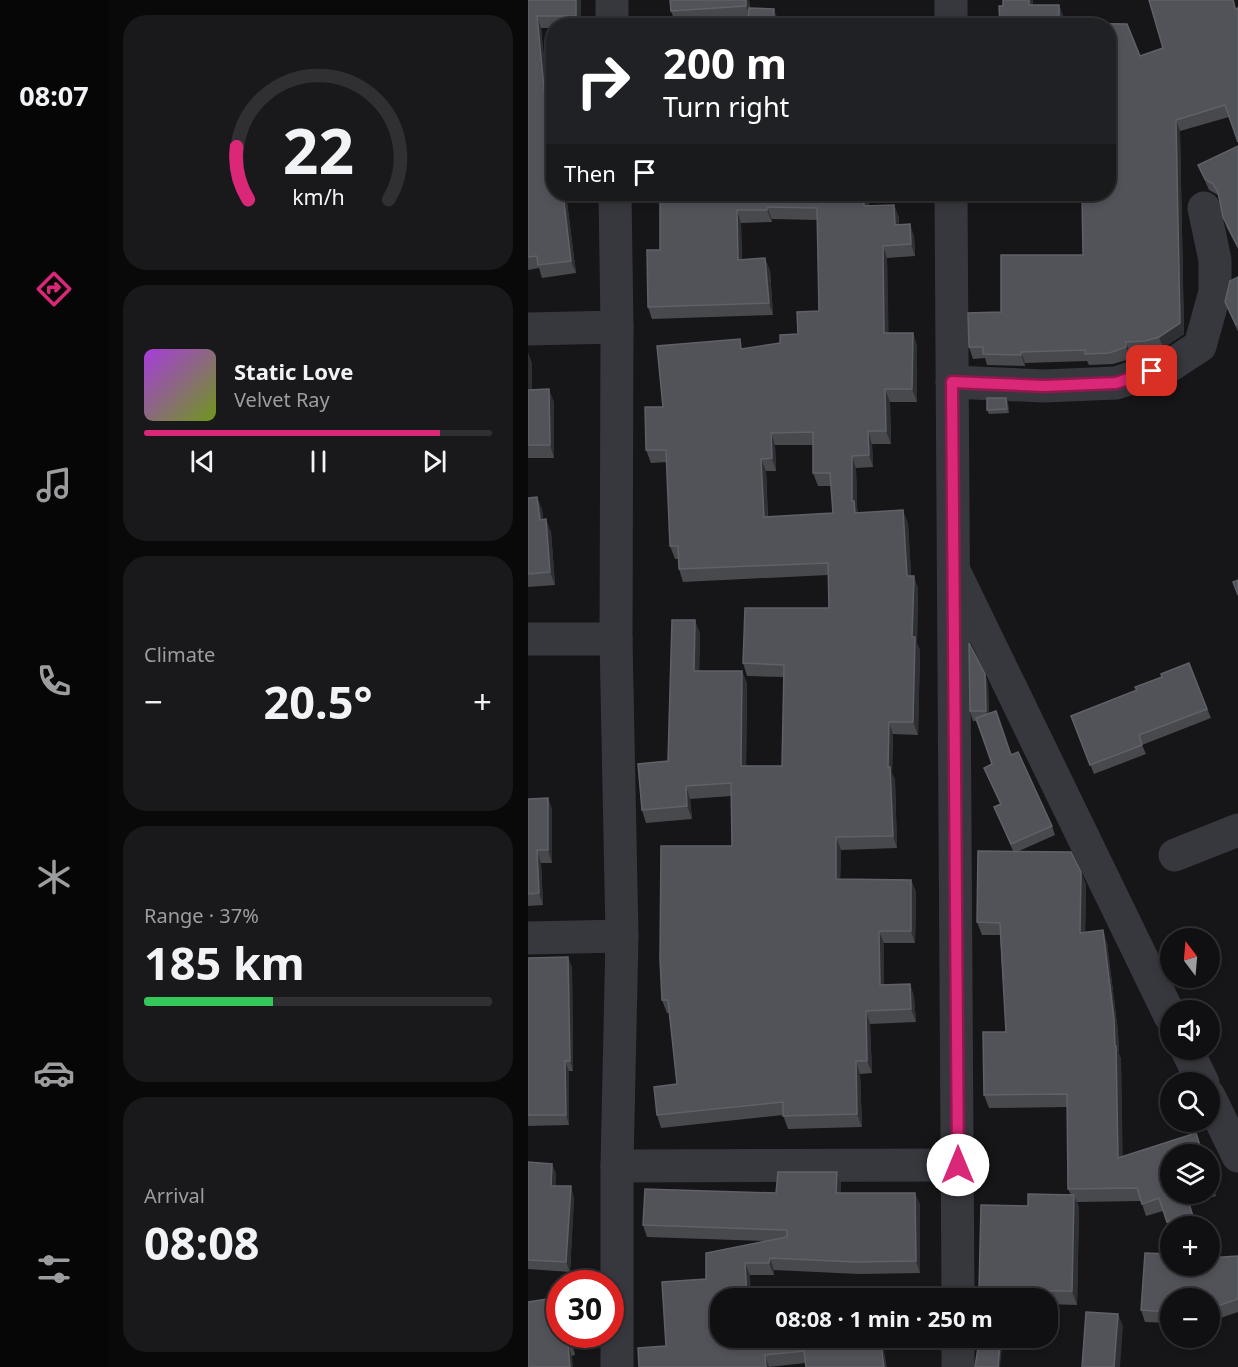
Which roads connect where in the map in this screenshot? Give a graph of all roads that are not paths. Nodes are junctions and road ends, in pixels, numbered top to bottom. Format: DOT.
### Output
graph roads {
  1 [pos="612,0"];
  2 [pos="951,0"];
  3 [pos="612,18"];
  4 [pos="951,18"];
  5 [pos="615,201"];
  6 [pos="951,201"];
  7 [pos="1204,208"];
  8 [pos="618,327"];
  9 [pos="528,329"];
  10 [pos="952,382"];
  11 [pos="953,568"];
  12 [pos="528,639"];
  13 [pos="616,639"];
  14 [pos="1238,830"];
  15 [pos="1175,855"];
  16 [pos="622,936"];
  17 [pos="528,938"];
  18 [pos="1162,1000"];
  19 [pos="1220,1119"];
  20 [pos="1238,1156"];
  21 [pos="958,1165"];
  22 [pos="617,1166"];
  23 [pos="958,1288"];
  24 [pos="958,1348"];
  25 [pos="616,1367"];
  26 [pos="958,1367"];
  1 -- 3 [label="street"];
  2 -- 4 [label="street"];
  5 -- 8 [label="street"];
  6 -- 10 [label="street"];
  7 -- 10 [label="street"];
  8 -- 9 [label="street"];
  8 -- 13 [label="street"];
  10 -- 11 [label="street"];
  11 -- 18 [label="street"];
  11 -- 21 [label="street"];
  12 -- 13 [label="street"];
  13 -- 16 [label="street"];
  14 -- 15 [label="street"];
  16 -- 17 [label="street"];
  16 -- 22 [label="street"];
  19 -- 20 [label="street"];
  21 -- 22 [label="street"];
  21 -- 23 [label="street"];
  22 -- 25 [label="street"];
  24 -- 26 [label="street"];
}
